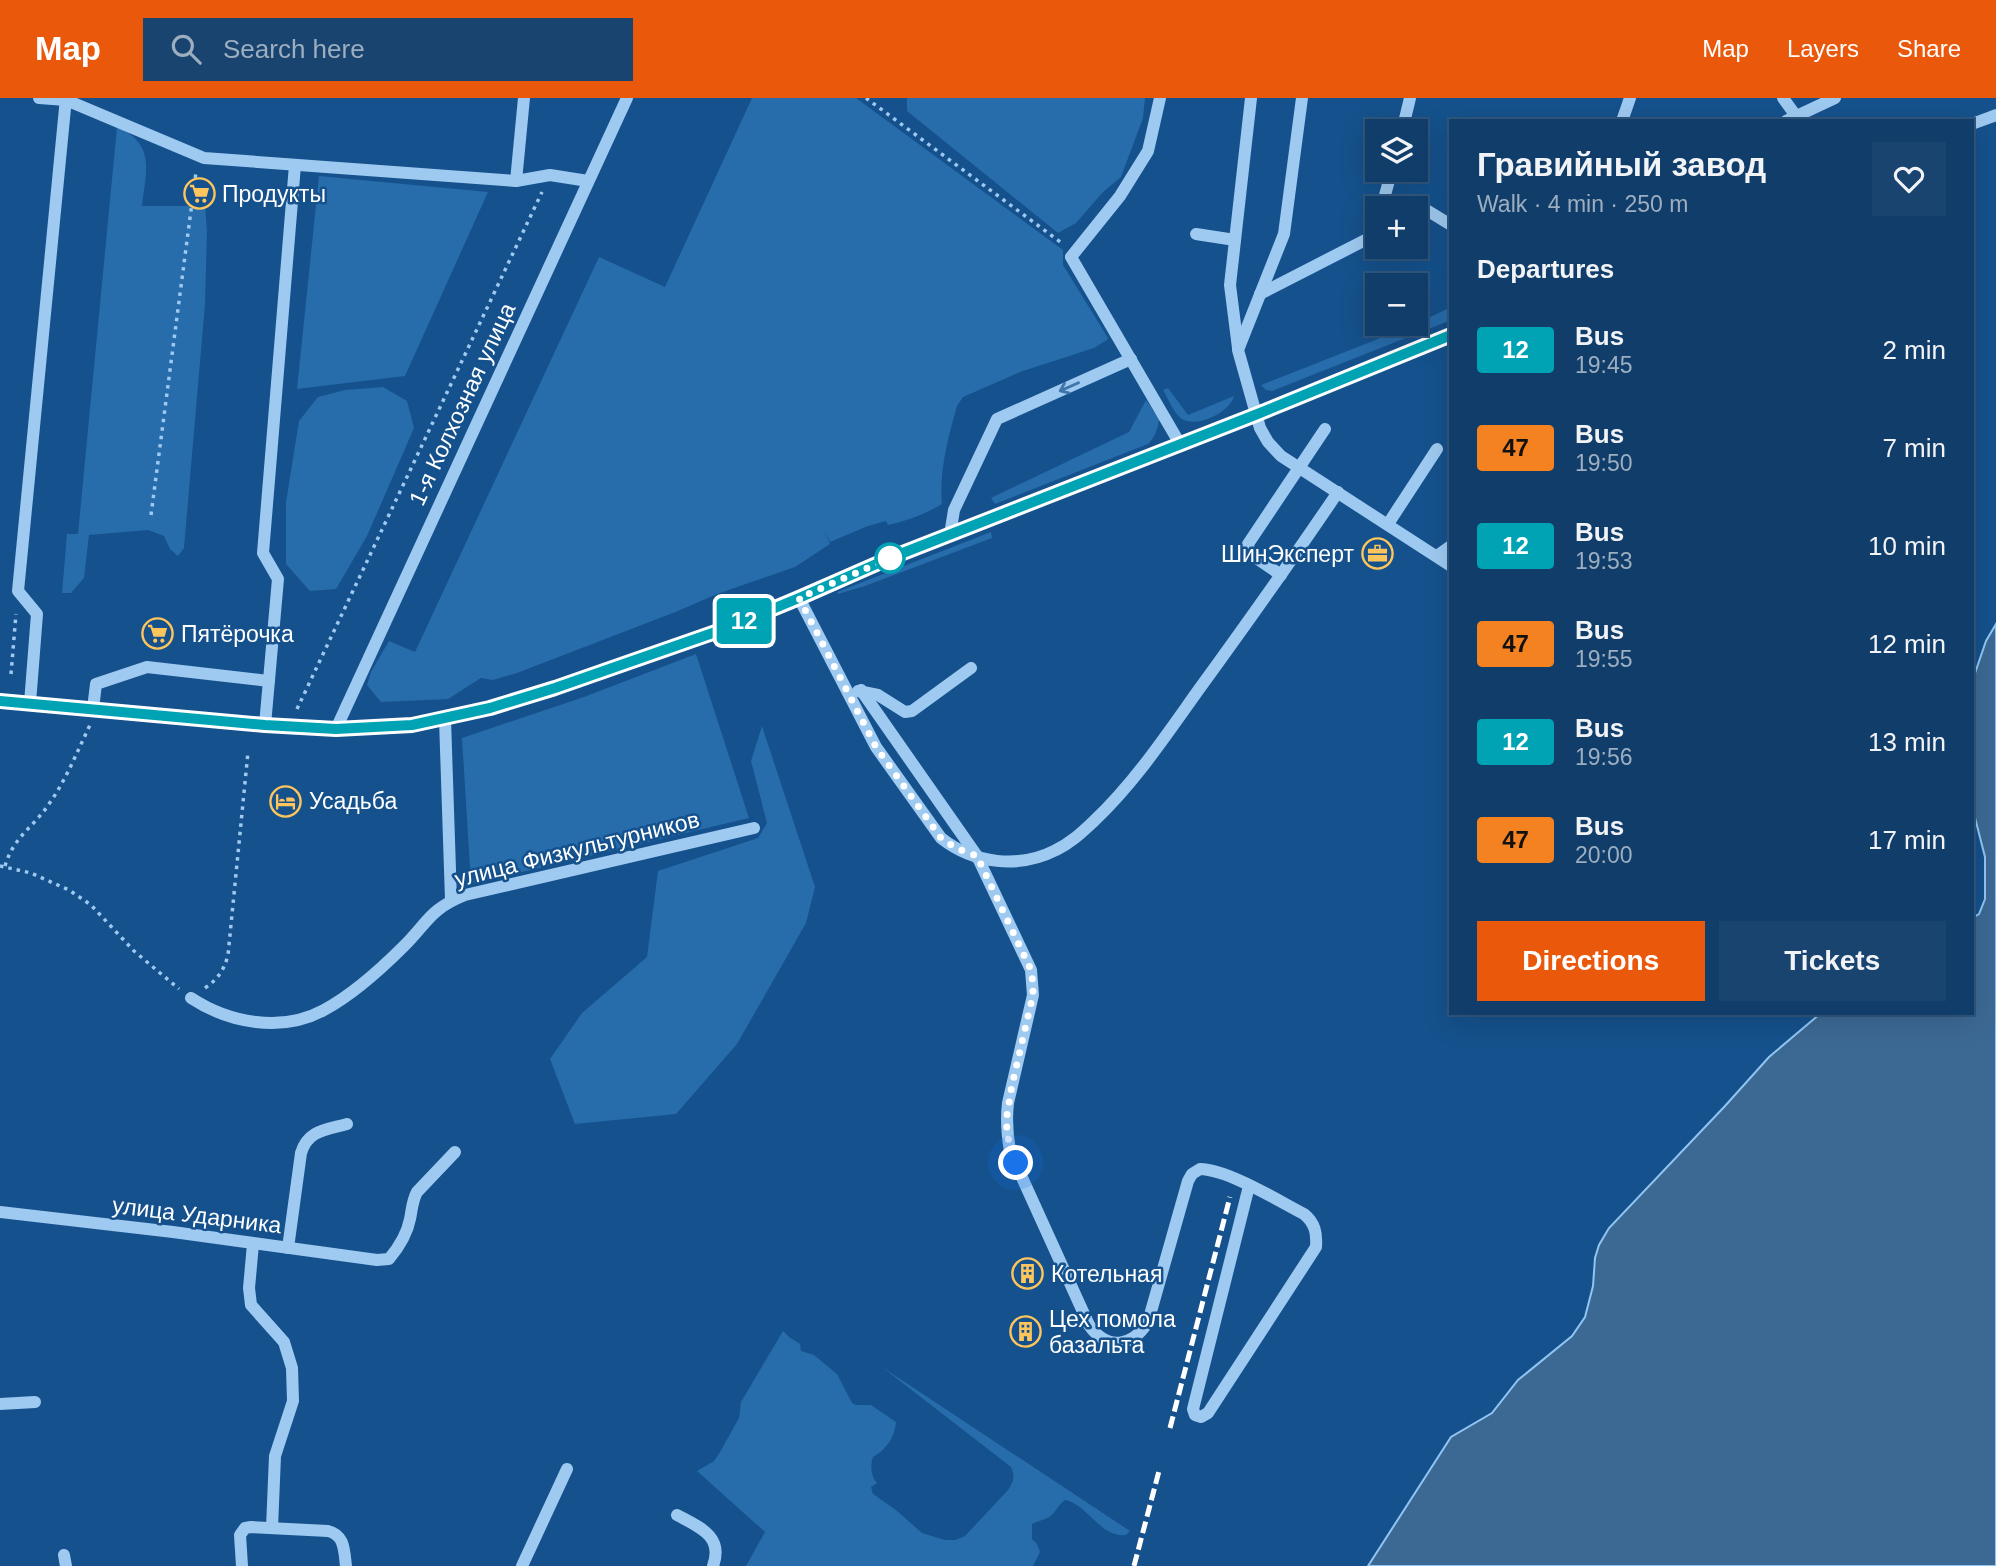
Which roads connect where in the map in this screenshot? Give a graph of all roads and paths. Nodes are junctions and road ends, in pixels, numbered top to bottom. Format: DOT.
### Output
graph roads {
  1 [pos="39,98"];
  2 [pos="524,98"];
  3 [pos="627,98"];
  4 [pos="866,98"];
  5 [pos="1160,98"];
  6 [pos="1251,98"];
  7 [pos="1302,98"];
  8 [pos="1410,98"];
  9 [pos="1630,98"];
  10 [pos="1783,98"];
  11 [pos="1835,98"];
  12 [pos="66,99"];
  13 [pos="1996,115"];
  14 [pos="1791,118"];
  15 [pos="1405,119"];
  16 [pos="1623,119"];
  17 [pos="1974,123"];
  18 [pos="198,156"];
  19 [pos="295,165"];
  20 [pos="550,175"];
  21 [pos="516,181"];
  22 [pos="588,181"];
  23 [pos="1428,211"];
  24 [pos="1449,224"];
  25 [pos="1196,234"];
  26 [pos="1235,240"];
  27 [pos="1365,240"];
  28 [pos="1071,257"];
  29 [pos="1259,294"];
  30 [pos="1449,336"];
  31 [pos="1238,350"];
  32 [pos="1131,359"];
  33 [pos="1255,415"];
  34 [pos="1325,429"];
  35 [pos="1180,444"];
  36 [pos="1437,449"];
  37 [pos="1299,467"];
  38 [pos="1338,492"];
  39 [pos="151,515"];
  40 [pos="1388,524"];
  41 [pos="950,535"];
  42 [pos="1449,547"];
  43 [pos="1437,556"];
  44 [pos="1449,564"];
  45 [pos="1281,575"];
  46 [pos="18,591"];
  47 [pos="799,598"];
  48 [pos="971,668"];
  49 [pos="11,674"];
  50 [pos="269,681"];
  51 [pos="854,691"];
  52 [pos="0,701"];
  53 [pos="30,703"];
  54 [pos="93,709"];
  55 [pos="297,709"];
  56 [pos="445,719"];
  57 [pos="90,725"];
  58 [pos="265,725"];
  59 [pos="336,729"];
  60 [pos="248,752"];
  61 [pos="754,828"];
  62 [pos="977,856"];
  63 [pos="2,866"];
  64 [pos="451,900"];
  65 [pos="191,998"];
  66 [pos="347,1124"];
  67 [pos="455,1152"];
  68 [pos="1249,1186"];
  69 [pos="0,1212"];
  70 [pos="253,1244"];
  71 [pos="288,1248"];
  72 [pos="35,1402"];
  73 [pos="0,1404"];
  74 [pos="567,1469"];
  75 [pos="677,1515"];
  76 [pos="272,1528"];
  77 [pos="242,1566"];
  78 [pos="346,1566"];
  79 [pos="522,1566"];
  80 [pos="713,1566"];
  1 -- 12 [label="street"];
  2 -- 21 [label="street"];
  3 -- 22 [label="street, 1-я Колхозная улица"];
  4 -- 28 [label="path"];
  5 -- 28 [label="street"];
  6 -- 26 [label="street"];
  7 -- 29 [label="street"];
  8 -- 15 [label="street"];
  9 -- 16 [label="street"];
  10 -- 14 [label="street"];
  11 -- 14 [label="street"];
  12 -- 18 [label="street"];
  12 -- 46 [label="street"];
  13 -- 17 [label="street"];
  18 -- 19 [label="street"];
  18 -- 39 [label="path"];
  19 -- 21 [label="street"];
  19 -- 50 [label="street"];
  20 -- 21 [label="street"];
  20 -- 22 [label="street"];
  20 -- 55 [label="path"];
  22 -- 59 [label="street, 1-я Колхозная улица"];
  23 -- 24 [label="street"];
  25 -- 26 [label="street"];
  26 -- 31 [label="street"];
  27 -- 29 [label="street"];
  28 -- 32 [label="street"];
  29 -- 31 [label="street"];
  30 -- 33 [label="street"];
  31 -- 33 [label="street"];
  32 -- 35 [label="street"];
  32 -- 41 [label="street, one-way"];
  33 -- 35 [label="street"];
  33 -- 37 [label="street"];
  34 -- 37 [label="street"];
  35 -- 41 [label="street"];
  36 -- 40 [label="street"];
  37 -- 38 [label="street"];
  37 -- 45 [label="street"];
  38 -- 40 [label="street"];
  38 -- 45 [label="street"];
  40 -- 43 [label="street"];
  41 -- 47 [label="street"];
  42 -- 43 [label="street"];
  43 -- 44 [label="street"];
  45 -- 62 [label="street"];
  46 -- 49 [label="path"];
  46 -- 53 [label="street"];
  47 -- 51 [label="street"];
  47 -- 56 [label="street"];
  48 -- 51 [label="street"];
  50 -- 54 [label="street"];
  50 -- 58 [label="street"];
  51 -- 62 [label="street"];
  51 -- 62 [label="street"];
  52 -- 53 [label="street"];
  53 -- 54 [label="street"];
  54 -- 58 [label="street"];
  56 -- 59 [label="street"];
  56 -- 64 [label="street"];
  57 -- 63 [label="path"];
  58 -- 59 [label="street"];
  60 -- 65 [label="path"];
  61 -- 64 [label="street, улица Физкультурников"];
  62 -- 68 [label="street"];
  63 -- 65 [label="path"];
  64 -- 65 [label="street, улица Физкультурников"];
  66 -- 71 [label="street"];
  67 -- 71 [label="street, улица Ударника"];
  68 -- 68 [label="street"];
  69 -- 70 [label="street, улица Ударника"];
  70 -- 71 [label="street, улица Ударника"];
  70 -- 76 [label="street"];
  72 -- 73 [label="street"];
  74 -- 79 [label="street"];
  75 -- 80 [label="street"];
  76 -- 77 [label="street"];
  76 -- 78 [label="street"];
}
